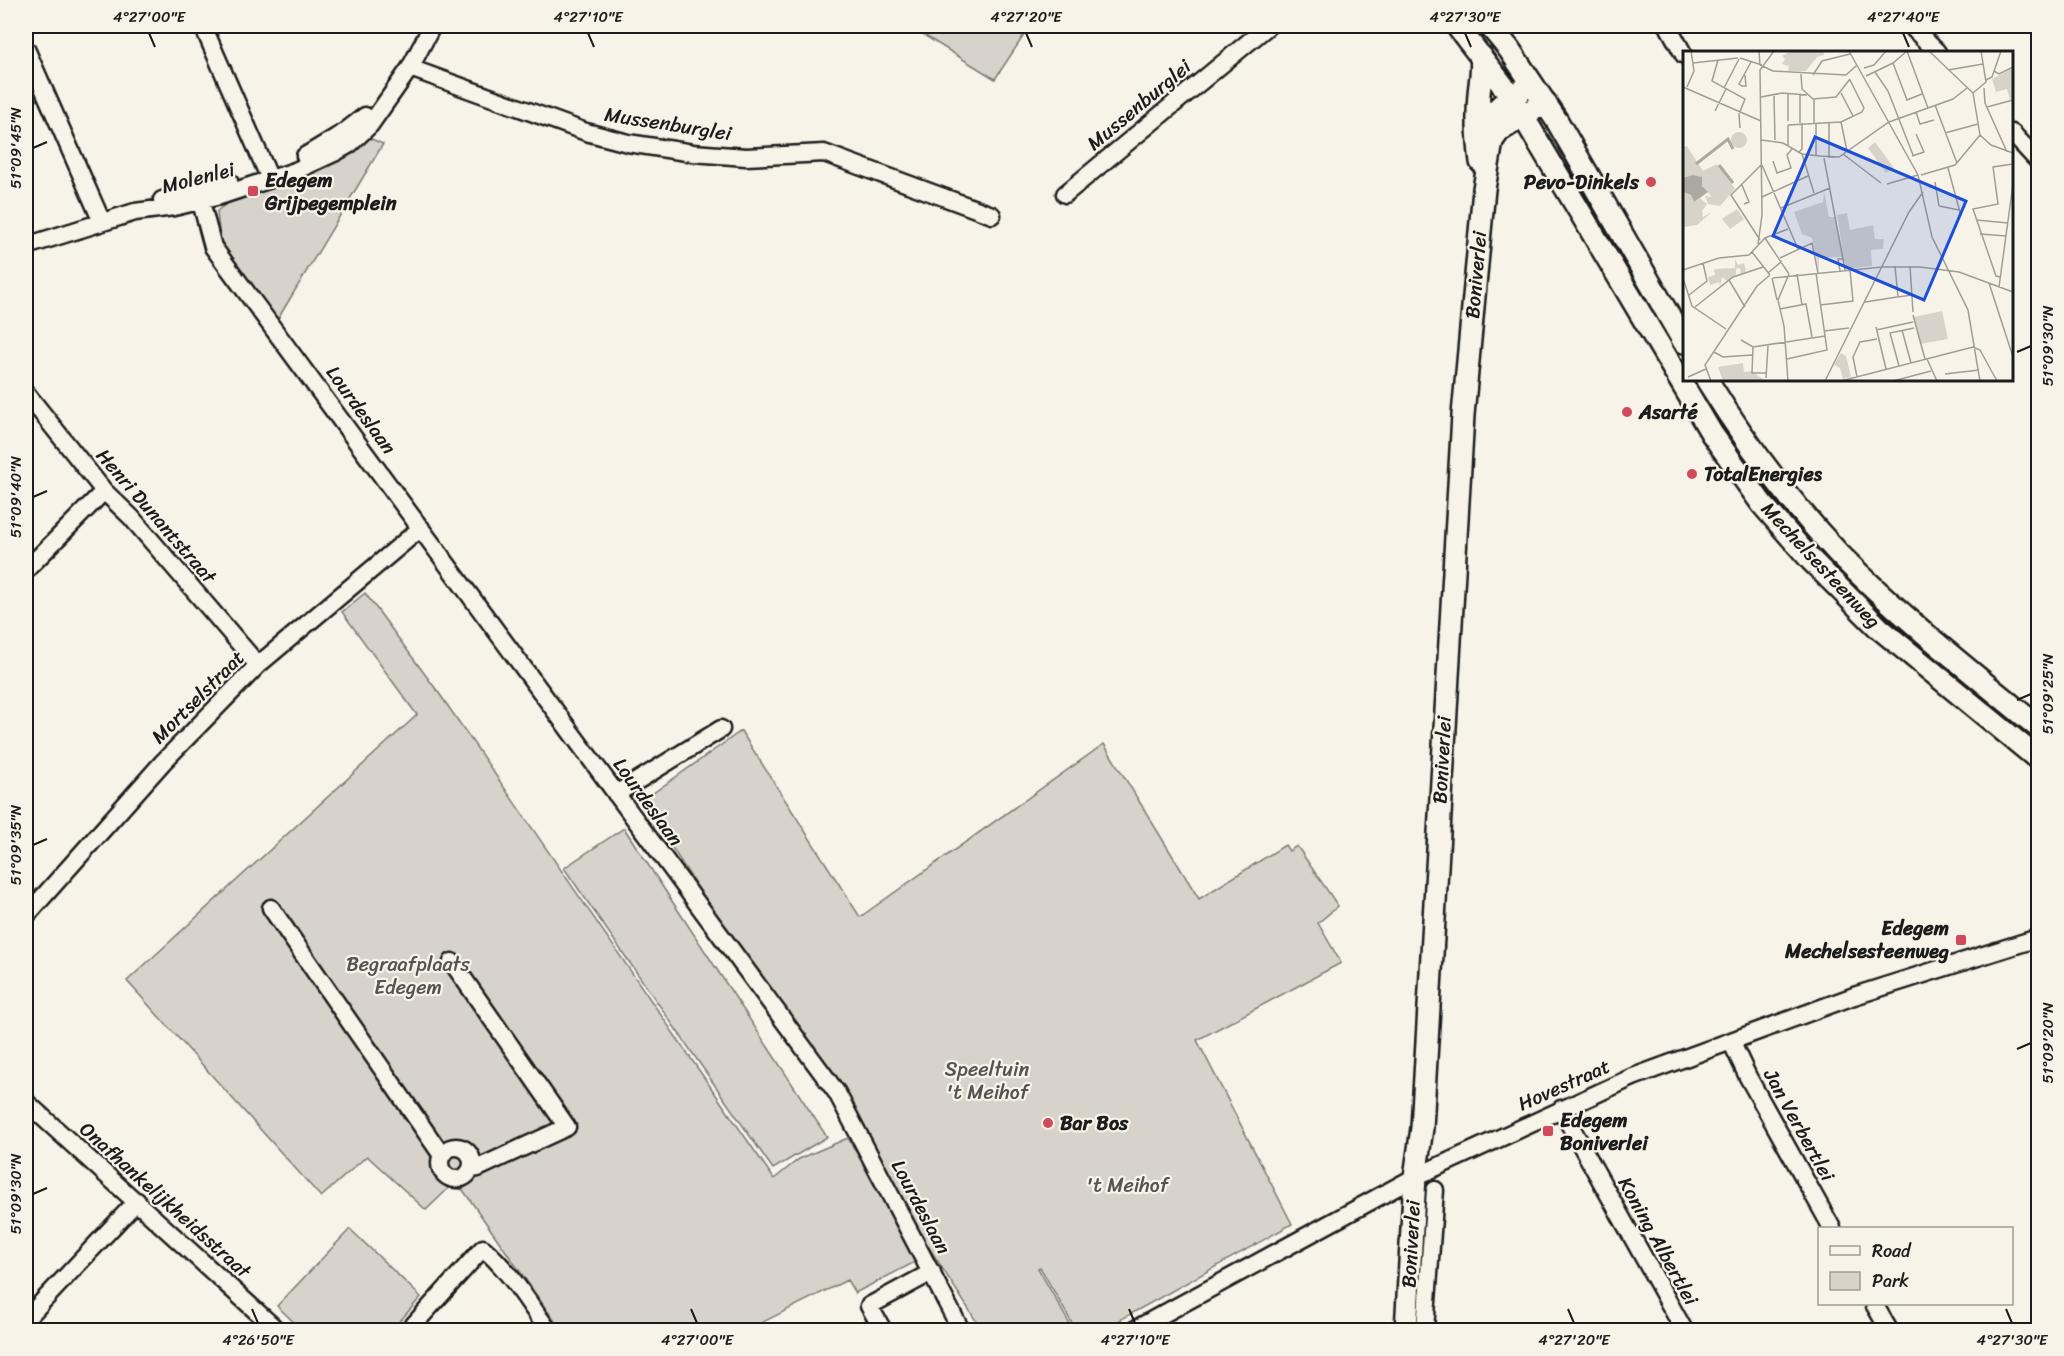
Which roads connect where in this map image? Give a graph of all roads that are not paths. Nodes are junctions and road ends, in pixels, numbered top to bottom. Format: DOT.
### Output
graph roads {
  1 [pos="203,26"];
  2 [pos="432,26"];
  3 [pos="1268,26"];
  4 [pos="1457,26"];
  5 [pos="1490,26"];
  6 [pos="1668,26"];
  7 [pos="1911,26"];
  8 [pos="26,49"];
  9 [pos="1936,51"];
  10 [pos="1683,53"];
  11 [pos="1481,56"];
  12 [pos="410,68"];
  13 [pos="1539,93"];
  14 [pos="1510,96"];
  15 [pos="1522,115"];
  16 [pos="1479,126"];
  17 [pos="2014,139"];
  18 [pos="2038,161"];
  19 [pos="268,174"];
  20 [pos="1484,189"];
  21 [pos="1065,194"];
  22 [pos="201,202"];
  23 [pos="135,212"];
  24 [pos="992,215"];
  25 [pos="102,222"];
  26 [pos="26,246"];
  27 [pos="1683,340"];
  28 [pos="1708,381"];
  29 [pos="26,393"];
  30 [pos="104,491"];
  31 [pos="421,528"];
  32 [pos="26,570"];
  33 [pos="258,665"];
  34 [pos="2038,727"];
  35 [pos="721,729"];
  36 [pos="2038,759"];
  37 [pos="616,794"];
  38 [pos="271,908"];
  39 [pos="26,916"];
  40 [pos="2038,938"];
  41 [pos="452,962"];
  42 [pos="1731,1041"];
  43 [pos="26,1102"];
  44 [pos="1561,1108"];
  45 [pos="441,1154"];
  46 [pos="471,1169"];
  47 [pos="1415,1177"];
  48 [pos="1435,1190"];
  49 [pos="137,1201"];
  50 [pos="1831,1227"];
  51 [pos="932,1272"];
  52 [pos="1875,1305"];
  53 [pos="26,1319"];
  54 [pos="277,1330"];
  55 [pos="409,1330"];
  56 [pos="548,1330"];
  57 [pos="883,1330"];
  58 [pos="961,1330"];
  59 [pos="1134,1330"];
  60 [pos="1406,1330"];
  61 [pos="1425,1330"];
  62 [pos="1684,1330"];
  63 [pos="1889,1330"];
  1 -- 19 [label="street"];
  2 -- 12 [label="street"];
  3 -- 21 [label="street, Mussenburglei"];
  4 -- 11 [label="main road, Mechelsesteenweg"];
  5 -- 13 [label="main road"];
  6 -- 10 [label="street"];
  7 -- 9 [label="street"];
  8 -- 25 [label="street"];
  11 -- 14 [label="main road, Mechelsesteenweg"];
  11 -- 16 [label="main road, Boniverlei"];
  12 -- 19 [label="street"];
  12 -- 24 [label="street, Mussenburglei"];
  13 -- 14 [label="main road"];
  13 -- 15 [label="main road, Boniverlei"];
  13 -- 27 [label="main road"];
  14 -- 15 [label="main road, Mechelsesteenweg"];
  14 -- 16 [label="main road"];
  15 -- 20 [label="main road, Boniverlei"];
  15 -- 36 [label="main road, Mechelsesteenweg"];
  16 -- 20 [label="main road, Boniverlei"];
  17 -- 18 [label="street"];
  19 -- 22 [label="street, Molenlei"];
  19 -- 23 [label="street"];
  20 -- 47 [label="main road, Boniverlei"];
  22 -- 23 [label="street, Molenlei"];
  22 -- 31 [label="street, Lourdeslaan"];
  23 -- 25 [label="street"];
  25 -- 26 [label="street"];
  28 -- 34 [label="main road, Mechelsesteenweg"];
  29 -- 30 [label="street, Henri Dunantstraat"];
  30 -- 32 [label="street"];
  30 -- 33 [label="street, Henri Dunantstraat"];
  31 -- 33 [label="street, Mortselstraat"];
  31 -- 37 [label="street, Lourdeslaan"];
  33 -- 39 [label="street, Mortselstraat"];
  35 -- 37 [label="street"];
  37 -- 51 [label="street, Lourdeslaan"];
  38 -- 45 [label="street"];
  40 -- 42 [label="street, Hovestraat"];
  41 -- 46 [label="street"];
  42 -- 44 [label="street, Hovestraat"];
  42 -- 50 [label="street, Jan Verbertlei"];
  43 -- 49 [label="street, Onafhankelijkheidsstraat"];
  44 -- 47 [label="street, Hovestraat"];
  44 -- 62 [label="street, Koning Albertlei"];
  45 -- 46 [label="street"];
  45 -- 46 [label="street"];
  47 -- 59 [label="street, Hovestraat"];
  47 -- 60 [label="main road, Boniverlei"];
  48 -- 61 [label="street, Boniverlei"];
  49 -- 53 [label="street"];
  49 -- 54 [label="street, Onafhankelijkheidsstraat"];
  51 -- 57 [label="street"];
  51 -- 58 [label="street, Lourdeslaan"];
  52 -- 63 [label="street"];
  55 -- 56 [label="street"];
}
